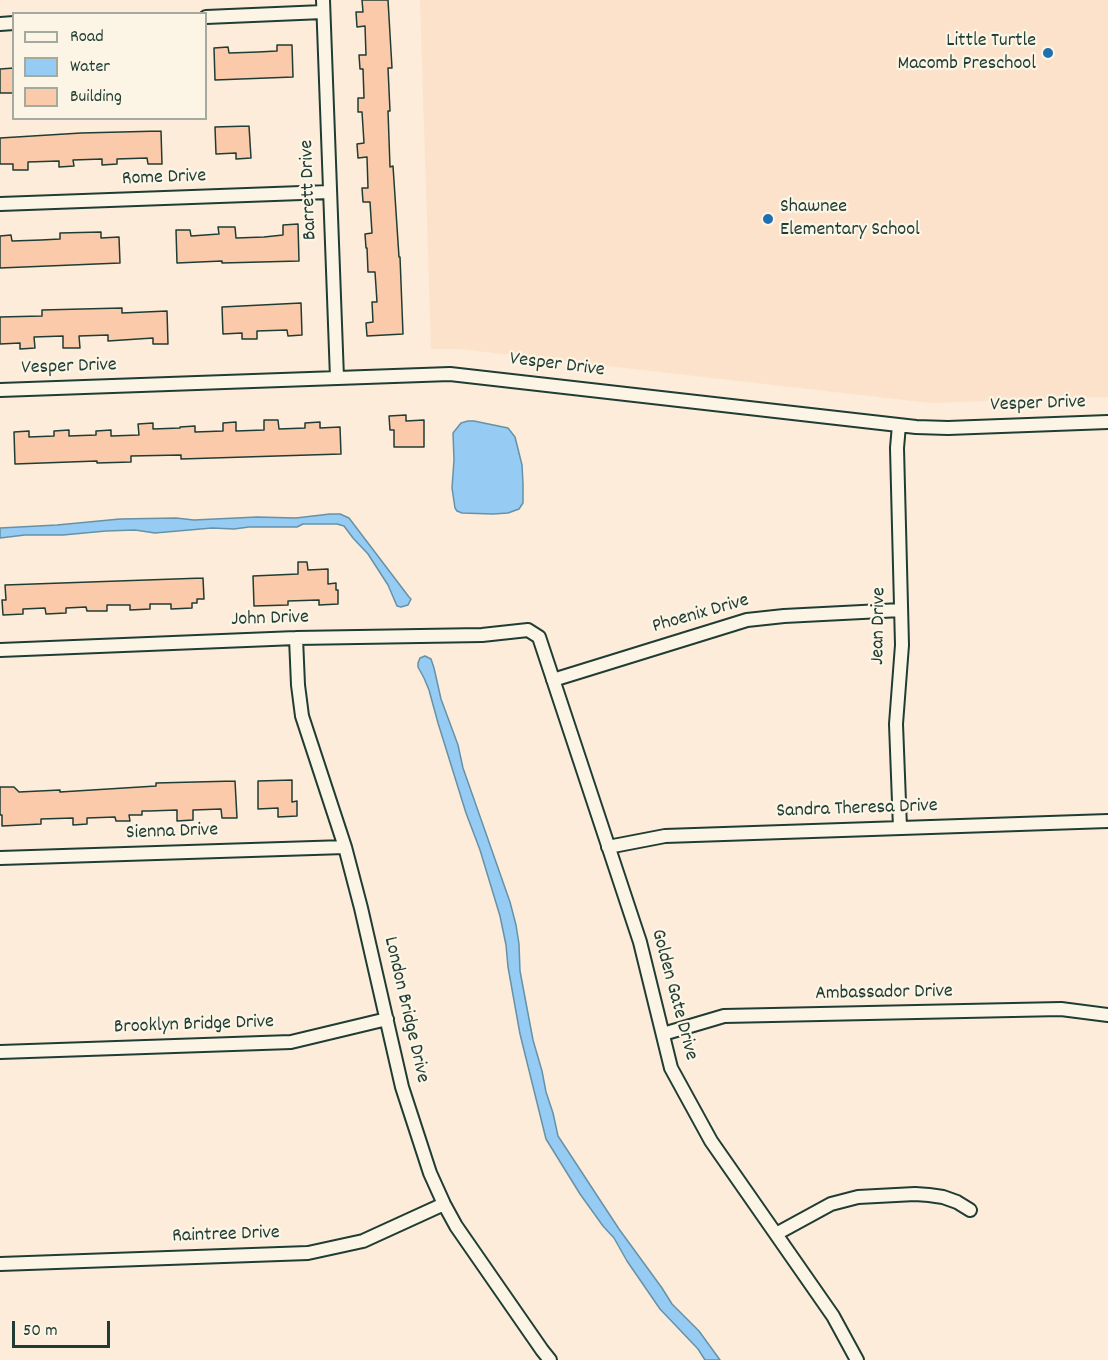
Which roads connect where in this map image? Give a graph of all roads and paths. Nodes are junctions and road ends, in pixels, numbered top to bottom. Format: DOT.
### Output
graph roads {
  1 [pos="323,6"];
  2 [pos="207,16"];
  3 [pos="329,192"];
  4 [pos="0,204"];
  5 [pos="337,378"];
  6 [pos="0,390"];
  7 [pos="1108,422"];
  8 [pos="899,425"];
  9 [pos="901,610"];
  10 [pos="539,637"];
  11 [pos="296,638"];
  12 [pos="0,650"];
  13 [pos="553,680"];
  14 [pos="1108,821"];
  15 [pos="900,828"];
  16 [pos="345,847"];
  17 [pos="608,847"];
  18 [pos="0,858"];
  19 [pos="1108,1015"];
  20 [pos="387,1019"];
  21 [pos="663,1034"];
  22 [pos="0,1052"];
  23 [pos="444,1204"];
  24 [pos="970,1210"];
  25 [pos="776,1234"];
  26 [pos="0,1264"];
  27 [pos="550,1360"];
  28 [pos="857,1360"];
  1 -- 2 [label="street"];
  1 -- 3 [label="street, Barrett Drive"];
  3 -- 4 [label="street, Rome Drive"];
  3 -- 5 [label="street, Barrett Drive"];
  5 -- 6 [label="street, Vesper Drive"];
  5 -- 8 [label="street, Vesper Drive"];
  7 -- 8 [label="street, Vesper Drive"];
  8 -- 9 [label="street, Jean Drive"];
  9 -- 13 [label="street, Phoenix Drive"];
  9 -- 15 [label="street, Jean Drive"];
  10 -- 11 [label="street, John Drive"];
  10 -- 13 [label="street, Golden Gate Drive"];
  11 -- 12 [label="street, John Drive"];
  11 -- 16 [label="street, London Bridge Drive"];
  13 -- 17 [label="street, Golden Gate Drive"];
  14 -- 15 [label="street, Sandra Theresa Drive"];
  15 -- 17 [label="street, Sandra Theresa Drive"];
  16 -- 18 [label="street, Sienna Drive"];
  16 -- 20 [label="street, London Bridge Drive"];
  17 -- 21 [label="street, Golden Gate Drive"];
  19 -- 21 [label="street, Ambassador Drive"];
  20 -- 22 [label="street, Brooklyn Bridge Drive"];
  20 -- 23 [label="street, London Bridge Drive"];
  21 -- 25 [label="street, Golden Gate Drive"];
  23 -- 26 [label="street, Raintree Drive"];
  23 -- 27 [label="street, London Bridge Drive"];
  24 -- 25 [label="street"];
  25 -- 28 [label="street, Golden Gate Drive"];
}
